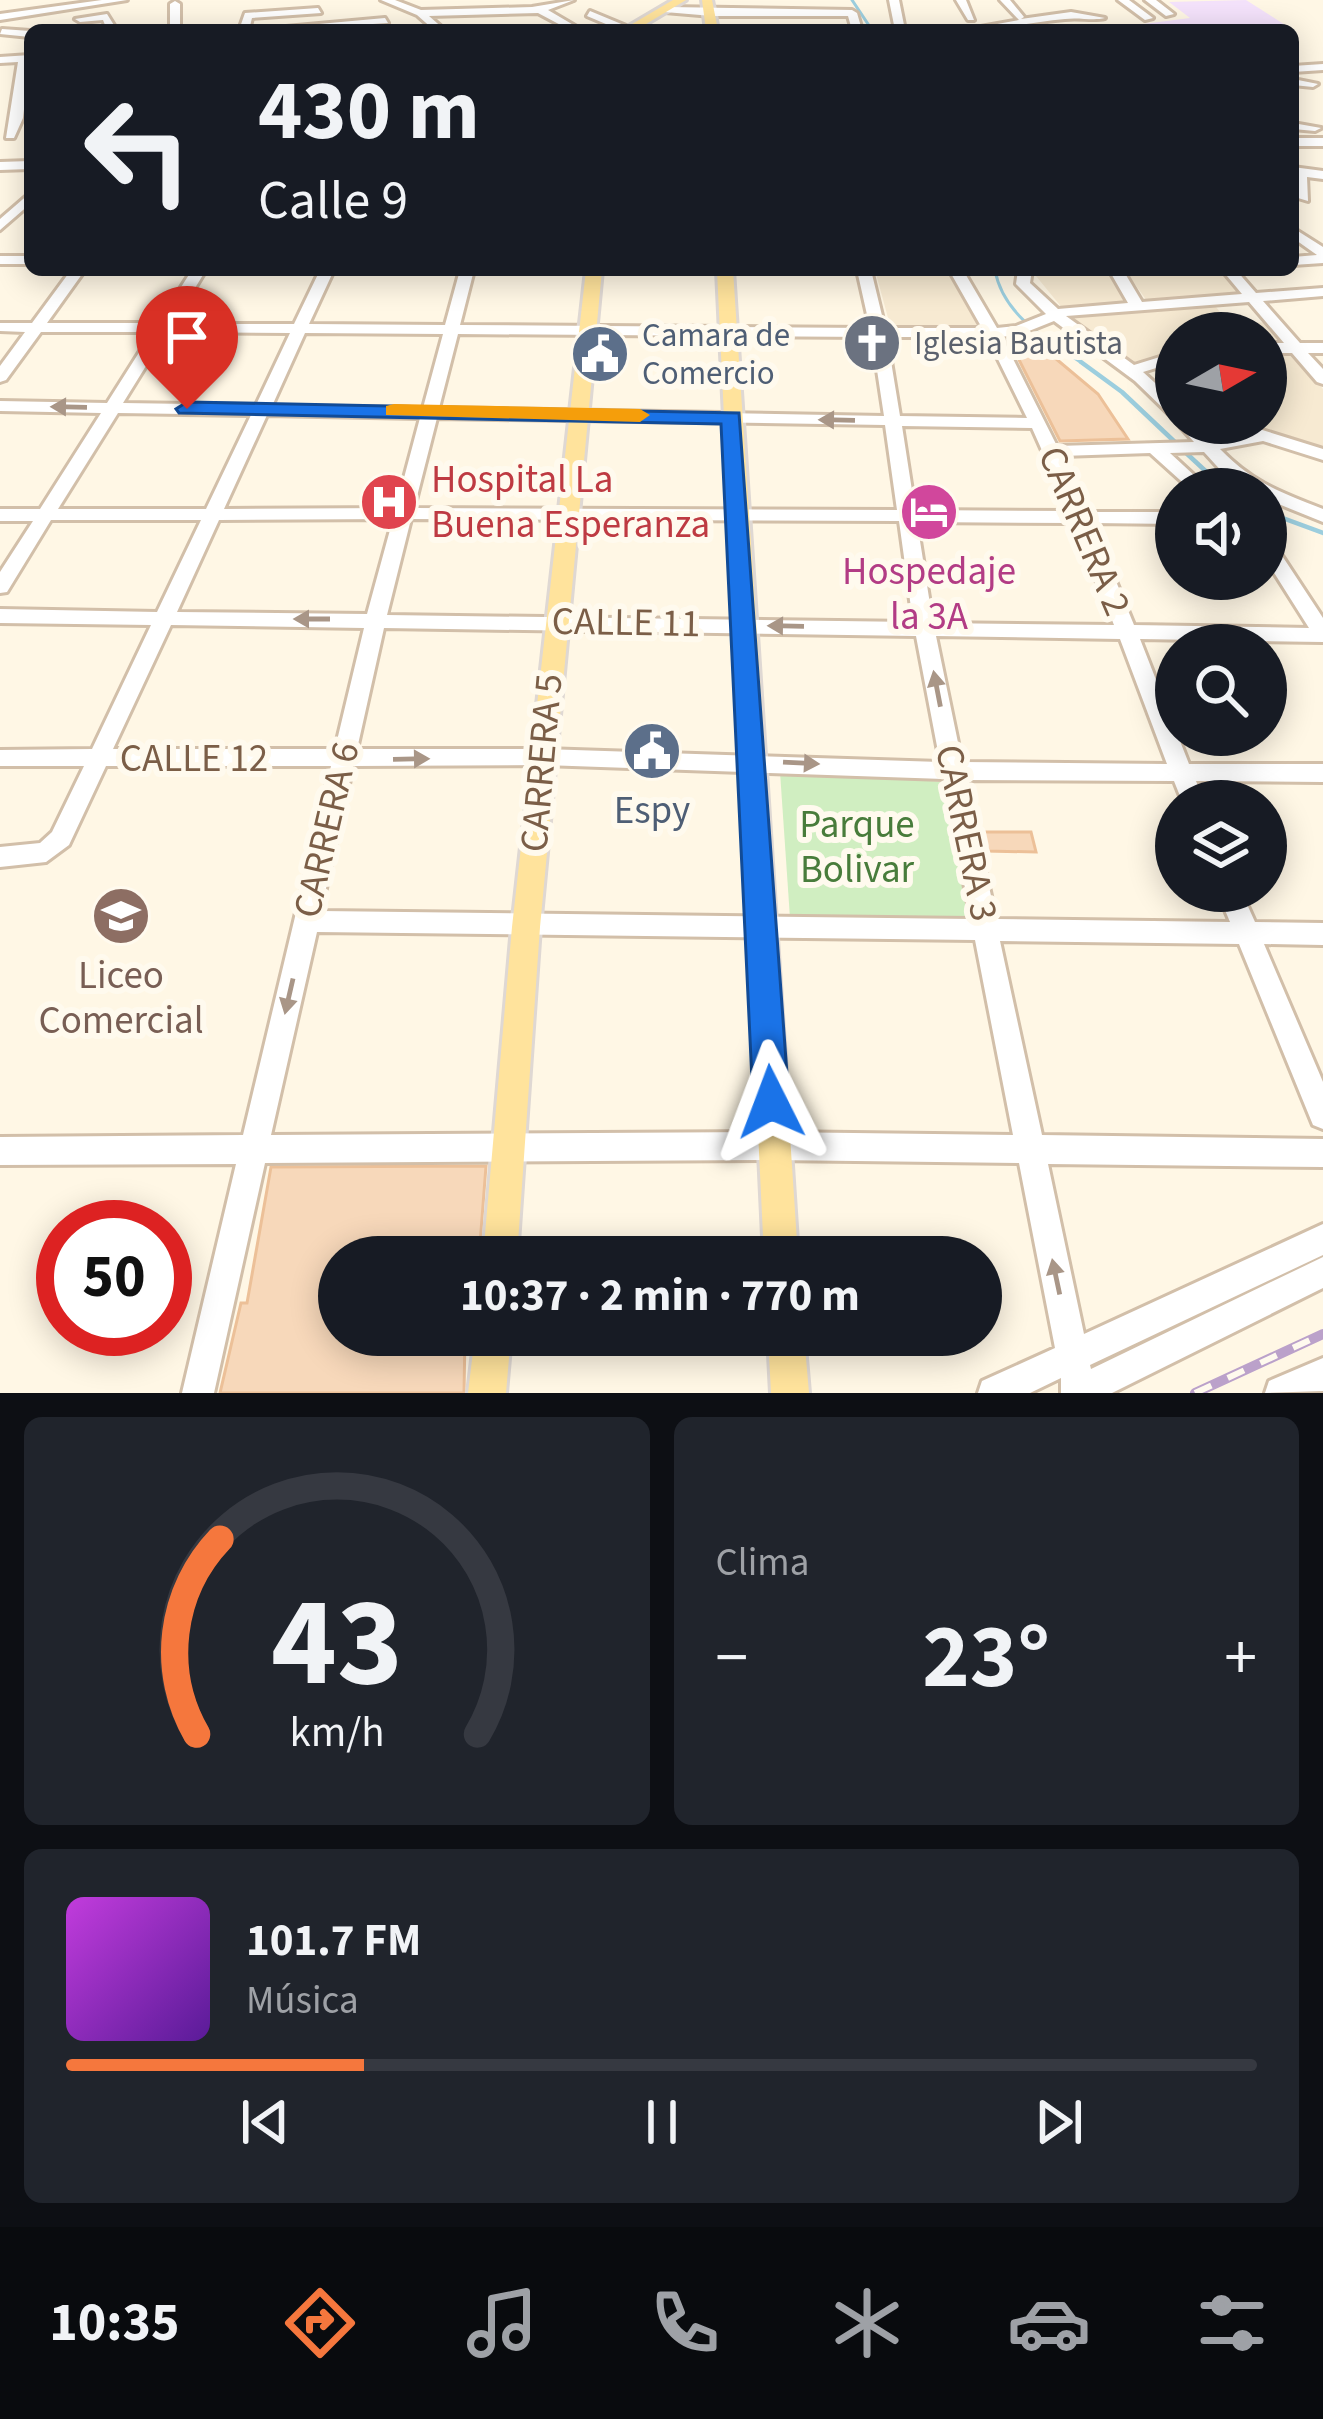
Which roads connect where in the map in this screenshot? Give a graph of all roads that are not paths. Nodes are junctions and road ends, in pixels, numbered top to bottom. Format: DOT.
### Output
graph roads {
  1 [pos="122,0"];
  2 [pos="286,0"];
  3 [pos="386,0"];
  4 [pos="524,0"];
  5 [pos="569,0"];
  6 [pos="681,0"];
  7 [pos="796,0"];
  8 [pos="1005,0"];
  9 [pos="1123,0"];
  10 [pos="1150,0"];
  11 [pos="175,4"];
  12 [pos="480,5"];
  13 [pos="440,7"];
  14 [pos="710,8"];
  15 [pos="538,9"];
  16 [pos="668,10"];
  17 [pos="318,11"];
  18 [pos="420,13"];
  19 [pos="811,13"];
  20 [pos="590,14"];
  21 [pos="1169,14"];
  22 [pos="0,17"];
  23 [pos="1018,17"];
  24 [pos="1148,18"];
  25 [pos="74,20"];
  26 [pos="385,21"];
  27 [pos="1094,21"];
  28 [pos="110,24"];
  29 [pos="175,24"];
  30 [pos="246,24"];
  31 [pos="326,24"];
  32 [pos="361,24"];
  33 [pos="433,24"];
  34 [pos="566,24"];
  35 [pos="614,24"];
  36 [pos="640,24"];
  37 [pos="855,24"];
  38 [pos="1016,24"];
  39 [pos="22,91"];
  40 [pos="0,95"];
  41 [pos="0,114"];
  42 [pos="21,116"];
  43 [pos="5,136"];
  44 [pos="1299,179"];
  45 [pos="1304,198"];
  46 [pos="7,211"];
  47 [pos="0,226"];
  48 [pos="1299,237"];
  49 [pos="1323,256"];
  50 [pos="74,276"];
  51 [pos="195,276"];
  52 [pos="324,276"];
  53 [pos="465,276"];
  54 [pos="593,276"];
  55 [pos="725,276"];
  56 [pos="865,276"];
  57 [pos="960,276"];
  58 [pos="1024,276"];
  59 [pos="1120,276"];
  60 [pos="1233,276"];
  61 [pos="1323,292"];
  62 [pos="1249,295"];
  63 [pos="1136,304"];
  64 [pos="1046,318"];
  65 [pos="0,327"];
  66 [pos="36,327"];
  67 [pos="163,328"];
  68 [pos="299,328"];
  69 [pos="586,329"];
  70 [pos="451,331"];
  71 [pos="726,332"];
  72 [pos="878,334"];
  73 [pos="995,334"];
  74 [pos="1287,348"];
  75 [pos="1294,348"];
  76 [pos="1323,348"];
  77 [pos="1155,363"];
  78 [pos="1130,371"];
  79 [pos="0,376"];
  80 [pos="1323,379"];
  81 [pos="1155,391"];
  82 [pos="0,406"];
  83 [pos="113,407"];
  84 [pos="260,410"];
  85 [pos="430,410"];
  86 [pos="580,414"];
  87 [pos="732,418"];
  88 [pos="891,421"];
  89 [pos="1038,423"];
  90 [pos="1198,444"];
  91 [pos="1218,444"];
  92 [pos="1284,444"];
  93 [pos="1200,447"];
  94 [pos="1158,448"];
  95 [pos="1051,451"];
  96 [pos="1323,455"];
  97 [pos="1178,468"];
  98 [pos="1229,468"];
  99 [pos="1287,502"];
  100 [pos="568,513"];
  101 [pos="739,513"];
  102 [pos="404,514"];
  103 [pos="0,515"];
  104 [pos="46,515"];
  105 [pos="213,516"];
  106 [pos="904,517"];
  107 [pos="1323,517"];
  108 [pos="1083,518"];
  109 [pos="1155,518"];
  110 [pos="1287,578"];
  111 [pos="0,587"];
  112 [pos="0,616"];
  113 [pos="165,618"];
  114 [pos="376,619"];
  115 [pos="555,622"];
  116 [pos="745,626"];
  117 [pos="924,628"];
  118 [pos="1126,632"];
  119 [pos="1323,634"];
  120 [pos="544,757"];
  121 [pos="0,758"];
  122 [pos="100,758"];
  123 [pos="344,760"];
  124 [pos="752,760"];
  125 [pos="953,771"];
  126 [pos="1181,772"];
  127 [pos="1323,773"];
  128 [pos="1184,780"];
  129 [pos="0,856"];
  130 [pos="1237,912"];
  131 [pos="306,921"];
  132 [pos="526,927"];
  133 [pos="761,928"];
  134 [pos="986,932"];
  135 [pos="1246,934"];
  136 [pos="1323,934"];
  137 [pos="1323,1115"];
  138 [pos="774,1146"];
  139 [pos="1028,1147"];
  140 [pos="254,1149"];
  141 [pos="509,1150"];
  142 [pos="0,1151"];
  143 [pos="1323,1153"];
  144 [pos="502,1236"];
  145 [pos="780,1236"];
  146 [pos="1323,1239"];
  147 [pos="1323,1272"];
  148 [pos="491,1356"];
  149 [pos="787,1356"];
  150 [pos="1074,1357"];
  151 [pos="1323,1374"];
  152 [pos="1079,1392"];
  153 [pos="198,1393"];
  154 [pos="488,1393"];
  155 [pos="790,1393"];
  156 [pos="994,1393"];
  157 [pos="1281,1393"];
  1 -- 22 [label="street"];
  2 -- 17 [label="street"];
  3 -- 18 [label="street"];
  4 -- 15 [label="street"];
  5 -- 15 [label="street"];
  6 -- 16 [label="main road"];
  7 -- 19 [label="street"];
  8 -- 23 [label="street"];
  9 -- 24 [label="street"];
  10 -- 21 [label="street"];
  11 -- 29 [label="street"];
  12 -- 13 [label="street"];
  12 -- 15 [label="street"];
  12 -- 18 [label="street"];
  14 -- 16 [label="street"];
  14 -- 19 [label="street"];
  15 -- 34 [label="street"];
  16 -- 36 [label="main road"];
  17 -- 30 [label="street"];
  17 -- 31 [label="street"];
  18 -- 33 [label="street"];
  19 -- 37 [label="street"];
  20 -- 35 [label="street"];
  25 -- 28 [label="street"];
  26 -- 32 [label="street"];
  27 -- 38 [label="street"];
  39 -- 40 [label="street"];
  39 -- 42 [label="street"];
  41 -- 42 [label="street"];
  42 -- 43 [label="street"];
  44 -- 45 [label="street"];
  46 -- 47 [label="street"];
  48 -- 49 [label="street"];
  50 -- 66 [label="street"];
  51 -- 67 [label="street"];
  52 -- 68 [label="street"];
  53 -- 70 [label="street, CARRERA 6"];
  54 -- 69 [label="main road, CARRERA 5"];
  55 -- 71 [label="main road"];
  56 -- 72 [label="street, CARRERA 3"];
  57 -- 73 [label="street, CARRERA 2"];
  58 -- 64 [label="street"];
  59 -- 63 [label="street"];
  60 -- 62 [label="street"];
  61 -- 62 [label="street"];
  62 -- 63 [label="street"];
  62 -- 75 [label="street"];
  63 -- 64 [label="street"];
  64 -- 73 [label="street"];
  64 -- 78 [label="street"];
  65 -- 66 [label="street"];
  66 -- 67 [label="street"];
  66 -- 79 [label="street"];
  67 -- 68 [label="street"];
  67 -- 83 [label="street"];
  68 -- 70 [label="street"];
  68 -- 84 [label="street"];
  69 -- 70 [label="street"];
  69 -- 71 [label="street"];
  69 -- 86 [label="main road, CARRERA 5"];
  70 -- 85 [label="street, CARRERA 6"];
  71 -- 72 [label="street"];
  71 -- 87 [label="main road"];
  72 -- 73 [label="street"];
  72 -- 88 [label="street, CARRERA 3"];
  73 -- 89 [label="street, CARRERA 2"];
  74 -- 75 [label="street"];
  75 -- 76 [label="street"];
  75 -- 80 [label="street"];
  77 -- 78 [label="street"];
  78 -- 81 [label="street"];
  83 -- 82 [label="street, one-way"];
  83 -- 84 [label="street"];
  83 -- 104 [label="street"];
  84 -- 85 [label="street"];
  84 -- 105 [label="street"];
  85 -- 86 [label="street"];
  85 -- 102 [label="street, CARRERA 6"];
  86 -- 87 [label="street"];
  86 -- 100 [label="main road, CARRERA 5"];
  88 -- 87 [label="street, one-way"];
  87 -- 101 [label="main road"];
  88 -- 89 [label="street"];
  88 -- 106 [label="street, CARRERA 3"];
  89 -- 95 [label="street, CARRERA 2"];
  90 -- 93 [label="street"];
  91 -- 93 [label="street"];
  92 -- 96 [label="street"];
  93 -- 94 [label="street"];
  93 -- 98 [label="street"];
  94 -- 95 [label="street"];
  94 -- 97 [label="street"];
  95 -- 108 [label="street, CARRERA 2"];
  99 -- 107 [label="street"];
  100 -- 101 [label="street"];
  100 -- 102 [label="street"];
  100 -- 115 [label="main road, CARRERA 5"];
  101 -- 106 [label="street"];
  101 -- 116 [label="main road"];
  102 -- 105 [label="street"];
  102 -- 114 [label="street, CARRERA 6"];
  103 -- 104 [label="street"];
  104 -- 105 [label="street"];
  104 -- 111 [label="street"];
  105 -- 113 [label="street"];
  106 -- 108 [label="street"];
  106 -- 117 [label="street, CARRERA 3"];
  108 -- 109 [label="street"];
  108 -- 118 [label="street, CARRERA 2"];
  110 -- 119 [label="street"];
  112 -- 113 [label="street, CALLE 11"];
  114 -- 113 [label="street, CALLE 11, one-way"];
  113 -- 122 [label="street"];
  114 -- 115 [label="street, CALLE 11"];
  114 -- 123 [label="street, CARRERA 6"];
  115 -- 116 [label="street, CALLE 11"];
  115 -- 120 [label="main road, CARRERA 5"];
  117 -- 116 [label="street, CALLE 11, one-way"];
  116 -- 124 [label="main road"];
  117 -- 118 [label="street, CALLE 11"];
  125 -- 117 [label="street, CARRERA 3, one-way"];
  118 -- 119 [label="street, CALLE 11"];
  118 -- 126 [label="street, CARRERA 2"];
  123 -- 120 [label="street, CALLE 12, one-way"];
  120 -- 124 [label="street, CALLE 12"];
  120 -- 132 [label="main road, CARRERA 5"];
  121 -- 122 [label="street, CALLE 12"];
  122 -- 123 [label="street, CALLE 12"];
  122 -- 129 [label="street"];
  123 -- 131 [label="street, CARRERA 6"];
  124 -- 125 [label="street, CALLE 12, one-way"];
  124 -- 133 [label="main road"];
  125 -- 126 [label="street, CALLE 12"];
  125 -- 134 [label="street, CARRERA 3"];
  126 -- 127 [label="street, CALLE 12"];
  126 -- 128 [label="street, CARRERA 2"];
  130 -- 135 [label="street"];
  131 -- 132 [label="street"];
  131 -- 140 [label="street, CARRERA 6, one-way"];
  132 -- 133 [label="street"];
  132 -- 141 [label="main road, CARRERA 5"];
  133 -- 134 [label="street"];
  133 -- 138 [label="main road"];
  134 -- 135 [label="street"];
  134 -- 139 [label="street, CARRERA 3"];
  135 -- 136 [label="street"];
  135 -- 137 [label="street"];
  138 -- 139 [label="street"];
  138 -- 141 [label="street"];
  138 -- 145 [label="main road"];
  139 -- 143 [label="street"];
  150 -- 139 [label="street, CARRERA 3, one-way"];
  140 -- 141 [label="street"];
  140 -- 142 [label="street"];
  140 -- 153 [label="street, CARRERA 6"];
  141 -- 144 [label="main road, CARRERA 5"];
  146 -- 150 [label="street"];
  147 -- 152 [label="street"];
  148 -- 154 [label="main road"];
  149 -- 155 [label="main road"];
  150 -- 152 [label="street, CARRERA 3"];
  150 -- 156 [label="street"];
  151 -- 157 [label="street"];
}
